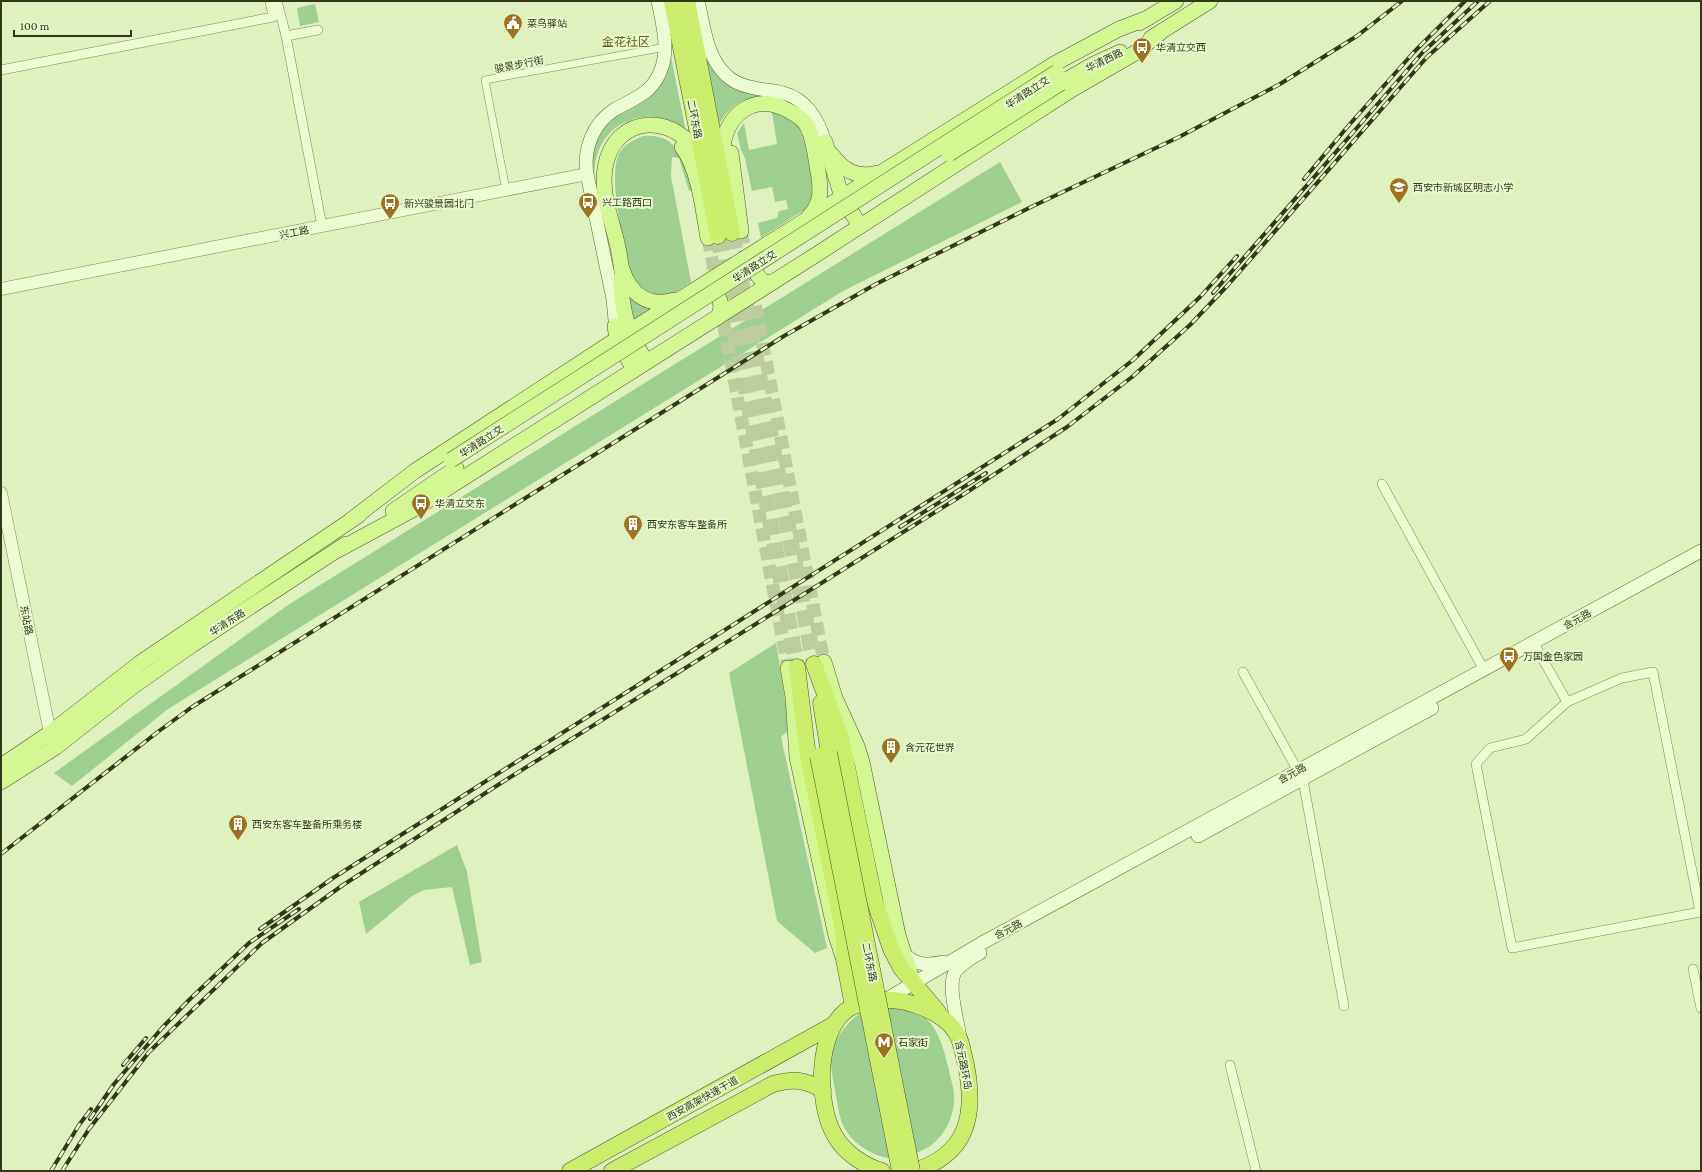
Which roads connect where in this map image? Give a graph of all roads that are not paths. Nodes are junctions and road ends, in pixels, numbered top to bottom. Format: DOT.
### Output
graph roads {
  1 [pos="270,1"];
  2 [pos="277,1"];
  3 [pos="658,1"];
  4 [pos="672,1"];
  5 [pos="687,1"];
  6 [pos="698,1"];
  7 [pos="1176,1"];
  8 [pos="1210,1"];
  9 [pos="1148,18"];
  10 [pos="318,30"];
  11 [pos="1160,33"];
  12 [pos="286,36"];
  13 [pos="666,47"];
  14 [pos="1,70"];
  15 [pos="1059,78"];
  16 [pos="790,111"];
  17 [pos="825,142"];
  18 [pos="888,169"];
  19 [pos="706,173"];
  20 [pos="587,174"];
  21 [pos="506,190"];
  22 [pos="842,197"];
  23 [pos="726,202"];
  24 [pos="804,221"];
  25 [pos="322,226"];
  26 [pos="860,226"];
  27 [pos="725,234"];
  28 [pos="617,242"];
  29 [pos="756,251"];
  30 [pos="621,268"];
  31 [pos="773,282"];
  32 [pos="1,289"];
  33 [pos="695,290"];
  34 [pos="718,317"];
  35 [pos="621,326"];
  36 [pos="640,366"];
  37 [pos="453,464"];
  38 [pos="1382,484"];
  39 [pos="1,493"];
  40 [pos="351,520"];
  41 [pos="338,550"];
  42 [pos="1701,554"];
  43 [pos="1535,646"];
  44 [pos="819,663"];
  45 [pos="792,667"];
  46 [pos="1484,670"];
  47 [pos="1243,672"];
  48 [pos="801,691"];
  49 [pos="1567,702"];
  50 [pos="50,733"];
  51 [pos="58,745"];
  52 [pos="823,755"];
  53 [pos="1,766"];
  54 [pos="1300,775"];
  55 [pos="1,782"];
  56 [pos="882,926"];
  57 [pos="905,956"];
  58 [pos="956,958"];
  59 [pos="844,959"];
  60 [pos="1693,969"];
  61 [pos="914,984"];
  62 [pos="886,1000"];
  63 [pos="853,1006"];
  64 [pos="1344,1006"];
  65 [pos="1701,1008"];
  66 [pos="948,1023"];
  67 [pos="833,1025"];
  68 [pos="960,1042"];
  69 [pos="1230,1065"];
  70 [pos="823,1090"];
  71 [pos="935,1167"];
  72 [pos="878,1170"];
  73 [pos="570,1171"];
  74 [pos="612,1171"];
  75 [pos="900,1171"];
  76 [pos="913,1171"];
  77 [pos="1256,1171"];
  1 -- 14 [label="street"];
  2 -- 12 [label="street"];
  3 -- 13 [label="main road"];
  4 -- 19 [label="highway, 二环东路"];
  5 -- 23 [label="highway, 二环东路"];
  6 -- 17 [label="main road"];
  7 -- 9 [label="main road, 华清西路"];
  8 -- 11 [label="main road, 华清西路"];
  9 -- 15 [label="main road, 华清西路"];
  9 -- 18 [label="main road"];
  10 -- 12 [label="street"];
  11 -- 15 [label="main road, 华清西路"];
  11 -- 26 [label="main road"];
  12 -- 25 [label="street"];
  13 -- 20 [label="main road"];
  13 -- 21 [label="street, 骏景步行街"];
  15 -- 37 [label="main road, 华清路立交, bridge"];
  16 -- 23 [label="main road"];
  16 -- 24 [label="main road"];
  16 -- 27 [label="main road"];
  17 -- 18 [label="main road"];
  17 -- 22 [label="main road"];
  18 -- 22 [label="main road"];
  19 -- 27 [label="highway, 二环东路"];
  19 -- 28 [label="main road"];
  20 -- 21 [label="street, 兴工路"];
  20 -- 35 [label="main road"];
  21 -- 25 [label="street, 兴工路"];
  22 -- 24 [label="main road"];
  22 -- 26 [label="main road"];
  23 -- 27 [label="highway, 二环东路"];
  24 -- 29 [label="main road"];
  25 -- 32 [label="street, 兴工路"];
  26 -- 31 [label="main road"];
  27 -- 28 [label="main road"];
  28 -- 30 [label="main road"];
  29 -- 31 [label="main road"];
  29 -- 33 [label="main road"];
  30 -- 33 [label="main road"];
  30 -- 35 [label="main road"];
  31 -- 34 [label="main road"];
  33 -- 34 [label="main road"];
  33 -- 35 [label="main road"];
  34 -- 36 [label="main road"];
  35 -- 36 [label="main road"];
  35 -- 40 [label="main road"];
  36 -- 41 [label="main road"];
  37 -- 40 [label="main road, 华清东路"];
  37 -- 41 [label="main road, 华清东路"];
  38 -- 46 [label="street"];
  39 -- 50 [label="street, 东站路"];
  40 -- 50 [label="main road, 华清东路"];
  41 -- 51 [label="main road, 华清东路"];
  42 -- 43 [label="main road, 含元路"];
  43 -- 46 [label="main road, 含元路"];
  43 -- 49 [label="street"];
  43 -- 54 [label="main road, 含元路"];
  44 -- 52 [label="highway"];
  44 -- 56 [label="highway"];
  44 -- 57 [label="main road"];
  45 -- 48 [label="highway"];
  45 -- 59 [label="main road"];
  46 -- 54 [label="main road, 含元路"];
  47 -- 54 [label="street"];
  48 -- 52 [label="highway"];
  48 -- 59 [label="highway"];
  49 -- 49 [label="street"];
  50 -- 51 [label="street, 东站路"];
  50 -- 53 [label="main road, 华清东路"];
  51 -- 55 [label="main road, 华清东路"];
  52 -- 75 [label="highway, 二环东路, bridge"];
  52 -- 76 [label="highway, 二环东路, bridge"];
  54 -- 58 [label="main road, 含元路"];
  54 -- 64 [label="street"];
  54 -- 68 [label="main road, 含元路"];
  56 -- 57 [label="main road"];
  56 -- 61 [label="highway"];
  57 -- 58 [label="main road"];
  57 -- 61 [label="main road"];
  58 -- 61 [label="main road, 含元路"];
  59 -- 63 [label="highway"];
  60 -- 65 [label="street"];
  61 -- 62 [label="main road, 含元路"];
  61 -- 66 [label="highway"];
  62 -- 63 [label="highway, 含元路环岛"];
  62 -- 66 [label="highway, 含元路环岛"];
  63 -- 67 [label="highway, 含元路环岛"];
  66 -- 68 [label="highway, 含元路环岛"];
  67 -- 70 [label="highway, 含元路环岛"];
  67 -- 73 [label="highway, 西安高架快速干道"];
  68 -- 71 [label="highway, 含元路环岛"];
  69 -- 77 [label="street"];
  70 -- 72 [label="highway, 含元路环岛"];
  70 -- 74 [label="highway"];
  71 -- 76 [label="highway, 含元路环岛"];
}
